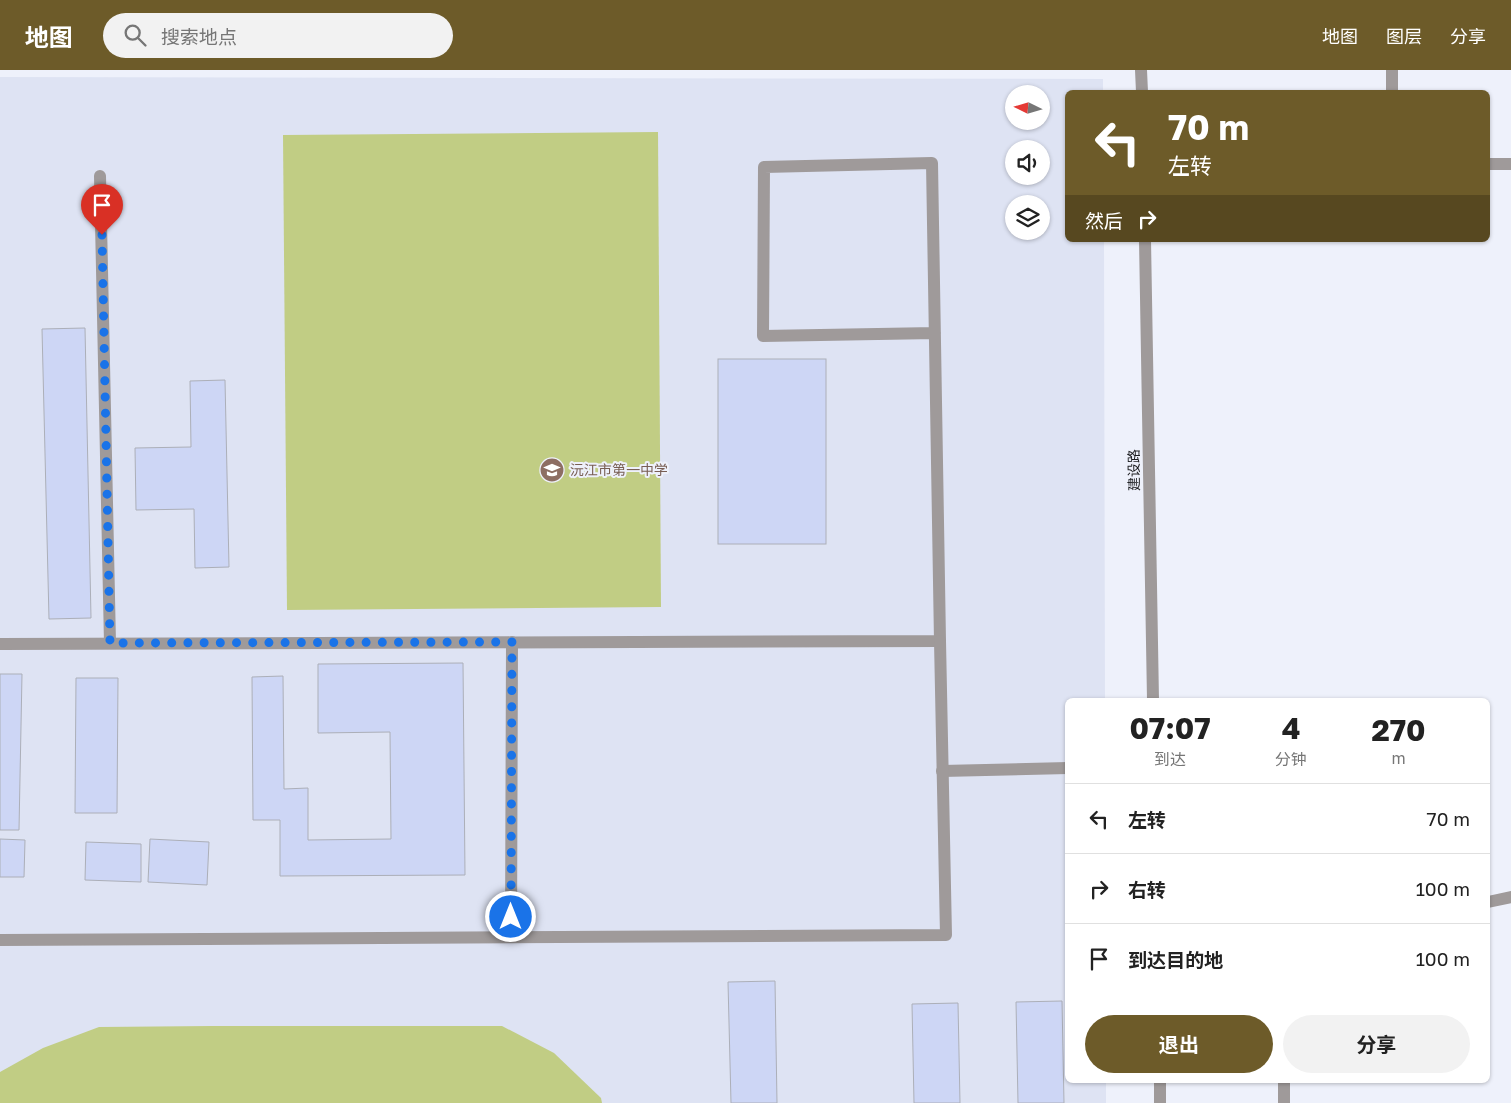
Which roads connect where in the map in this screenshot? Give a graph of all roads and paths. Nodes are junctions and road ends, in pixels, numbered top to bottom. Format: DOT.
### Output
graph roads {
  1 [pos="1141,70"];
  2 [pos="1392,70"];
  3 [pos="1142,90"];
  4 [pos="1392,90"];
  5 [pos="1490,164"];
  6 [pos="1511,164"];
  7 [pos="100,176"];
  8 [pos="1144,242"];
  9 [pos="935,333"];
  10 [pos="940,641"];
  11 [pos="512,642"];
  12 [pos="110,643"];
  13 [pos="0,644"];
  14 [pos="1153,698"];
  15 [pos="1065,768"];
  16 [pos="942,771"];
  17 [pos="1511,897"];
  18 [pos="1490,902"];
  19 [pos="511,937"];
  20 [pos="0,940"];
  21 [pos="1160,1083"];
  22 [pos="1284,1083"];
  23 [pos="1160,1103"];
  24 [pos="1284,1103"];
  1 -- 3 [label="street"];
  2 -- 4 [label="street"];
  5 -- 6 [label="street"];
  7 -- 12 [label="street"];
  8 -- 14 [label="street, 建设路"];
  9 -- 9 [label="street"];
  9 -- 10 [label="street"];
  10 -- 11 [label="street"];
  10 -- 16 [label="street"];
  11 -- 12 [label="street"];
  11 -- 19 [label="street"];
  12 -- 13 [label="street"];
  15 -- 16 [label="street"];
  16 -- 19 [label="street"];
  17 -- 18 [label="street"];
  19 -- 20 [label="street"];
  21 -- 23 [label="street"];
  22 -- 24 [label="street"];
}
